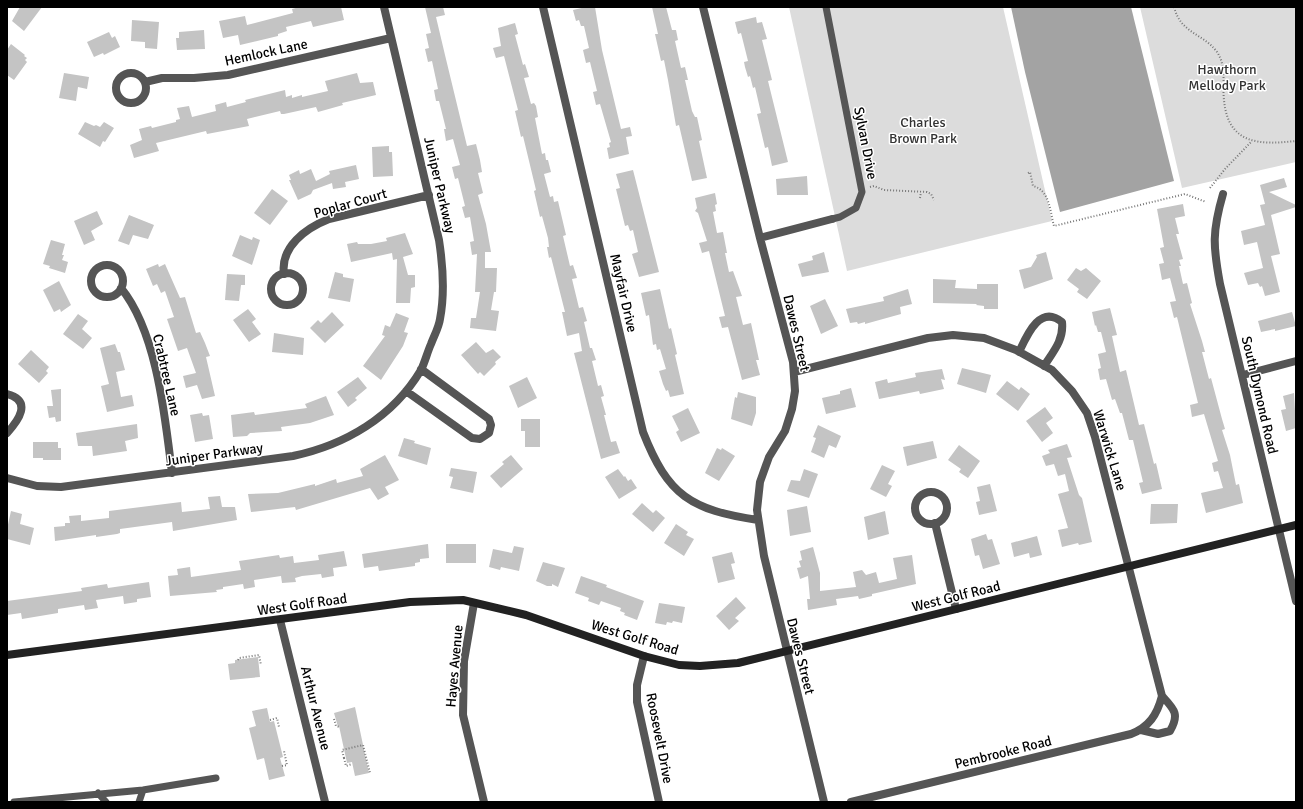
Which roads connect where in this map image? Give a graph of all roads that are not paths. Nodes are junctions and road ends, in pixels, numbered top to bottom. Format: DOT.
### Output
graph roads {
  1 [pos="384,7"];
  2 [pos="543,7"];
  3 [pos="703,7"];
  4 [pos="826,7"];
  5 [pos="391,38"];
  6 [pos="145,82"];
  7 [pos="1223,194"];
  8 [pos="429,195"];
  9 [pos="832,220"];
  10 [pos="760,238"];
  11 [pos="284,274"];
  12 [pos="121,288"];
  13 [pos="1019,352"];
  14 [pos="1296,360"];
  15 [pos="1044,366"];
  16 [pos="421,369"];
  17 [pos="794,372"];
  18 [pos="1243,375"];
  19 [pos="406,391"];
  20 [pos="7,394"];
  21 [pos="7,433"];
  22 [pos="172,473"];
  23 [pos="7,478"];
  24 [pos="758,520"];
  25 [pos="935,523"];
  26 [pos="1296,525"];
  27 [pos="1278,529"];
  28 [pos="1129,568"];
  29 [pos="1296,601"];
  30 [pos="474,603"];
  31 [pos="956,610"];
  32 [pos="280,620"];
  33 [pos="786,652"];
  34 [pos="7,655"];
  35 [pos="644,656"];
  36 [pos="1162,696"];
  37 [pos="1141,730"];
  38 [pos="216,778"];
  39 [pos="143,790"];
  40 [pos="98,793"];
  41 [pos="14,802"];
  42 [pos="106,802"];
  43 [pos="139,802"];
  44 [pos="325,802"];
  45 [pos="484,802"];
  46 [pos="660,802"];
  47 [pos="824,802"];
  48 [pos="851,802"];
  1 -- 5 [label="street, Juniper Parkway"];
  2 -- 24 [label="street, Mayfair Drive"];
  3 -- 10 [label="street, Dawes Street"];
  4 -- 9 [label="lane, Sylvan Drive"];
  5 -- 6 [label="street, Hemlock Lane"];
  5 -- 8 [label="street, Juniper Parkway"];
  7 -- 18 [label="street, South Dymond Road"];
  8 -- 11 [label="street, Poplar Court"];
  8 -- 16 [label="street, Juniper Parkway"];
  9 -- 10 [label="street, Sylvan Drive"];
  10 -- 17 [label="street, Dawes Street"];
  12 -- 22 [label="street, Crabtree Lane"];
  13 -- 15 [label="street, Warwick Lane"];
  13 -- 15 [label="street"];
  13 -- 17 [label="street, Warwick Lane"];
  14 -- 18 [label="street"];
  15 -- 28 [label="street, Warwick Lane"];
  16 -- 19 [label="street, Juniper Parkway"];
  16 -- 19 [label="street"];
  17 -- 24 [label="street, Dawes Street"];
  18 -- 27 [label="street, South Dymond Road"];
  19 -- 22 [label="street, Juniper Parkway"];
  20 -- 21 [label="street"];
  22 -- 23 [label="street, Juniper Parkway"];
  24 -- 33 [label="street, Dawes Street"];
  25 -- 31 [label="street"];
  26 -- 27 [label="street, West Golf Road"];
  27 -- 28 [label="street, West Golf Road"];
  27 -- 29 [label="street, South Dymond Road"];
  28 -- 31 [label="street, West Golf Road"];
  28 -- 36 [label="street, Warwick Lane"];
  30 -- 32 [label="street, West Golf Road"];
  30 -- 35 [label="street, West Golf Road"];
  30 -- 45 [label="street, Hayes Avenue"];
  31 -- 33 [label="street, West Golf Road"];
  32 -- 34 [label="street, West Golf Road"];
  32 -- 44 [label="street, Arthur Avenue"];
  33 -- 35 [label="street, West Golf Road"];
  33 -- 47 [label="street, Dawes Street"];
  35 -- 46 [label="street, Roosevelt Drive"];
  36 -- 37 [label="street, Pembrooke Road"];
  36 -- 37 [label="street"];
  37 -- 48 [label="street, Pembrooke Road"];
  38 -- 39 [label="lane"];
  39 -- 40 [label="lane"];
  39 -- 43 [label="lane"];
  40 -- 41 [label="lane"];
  40 -- 42 [label="lane"];
}
